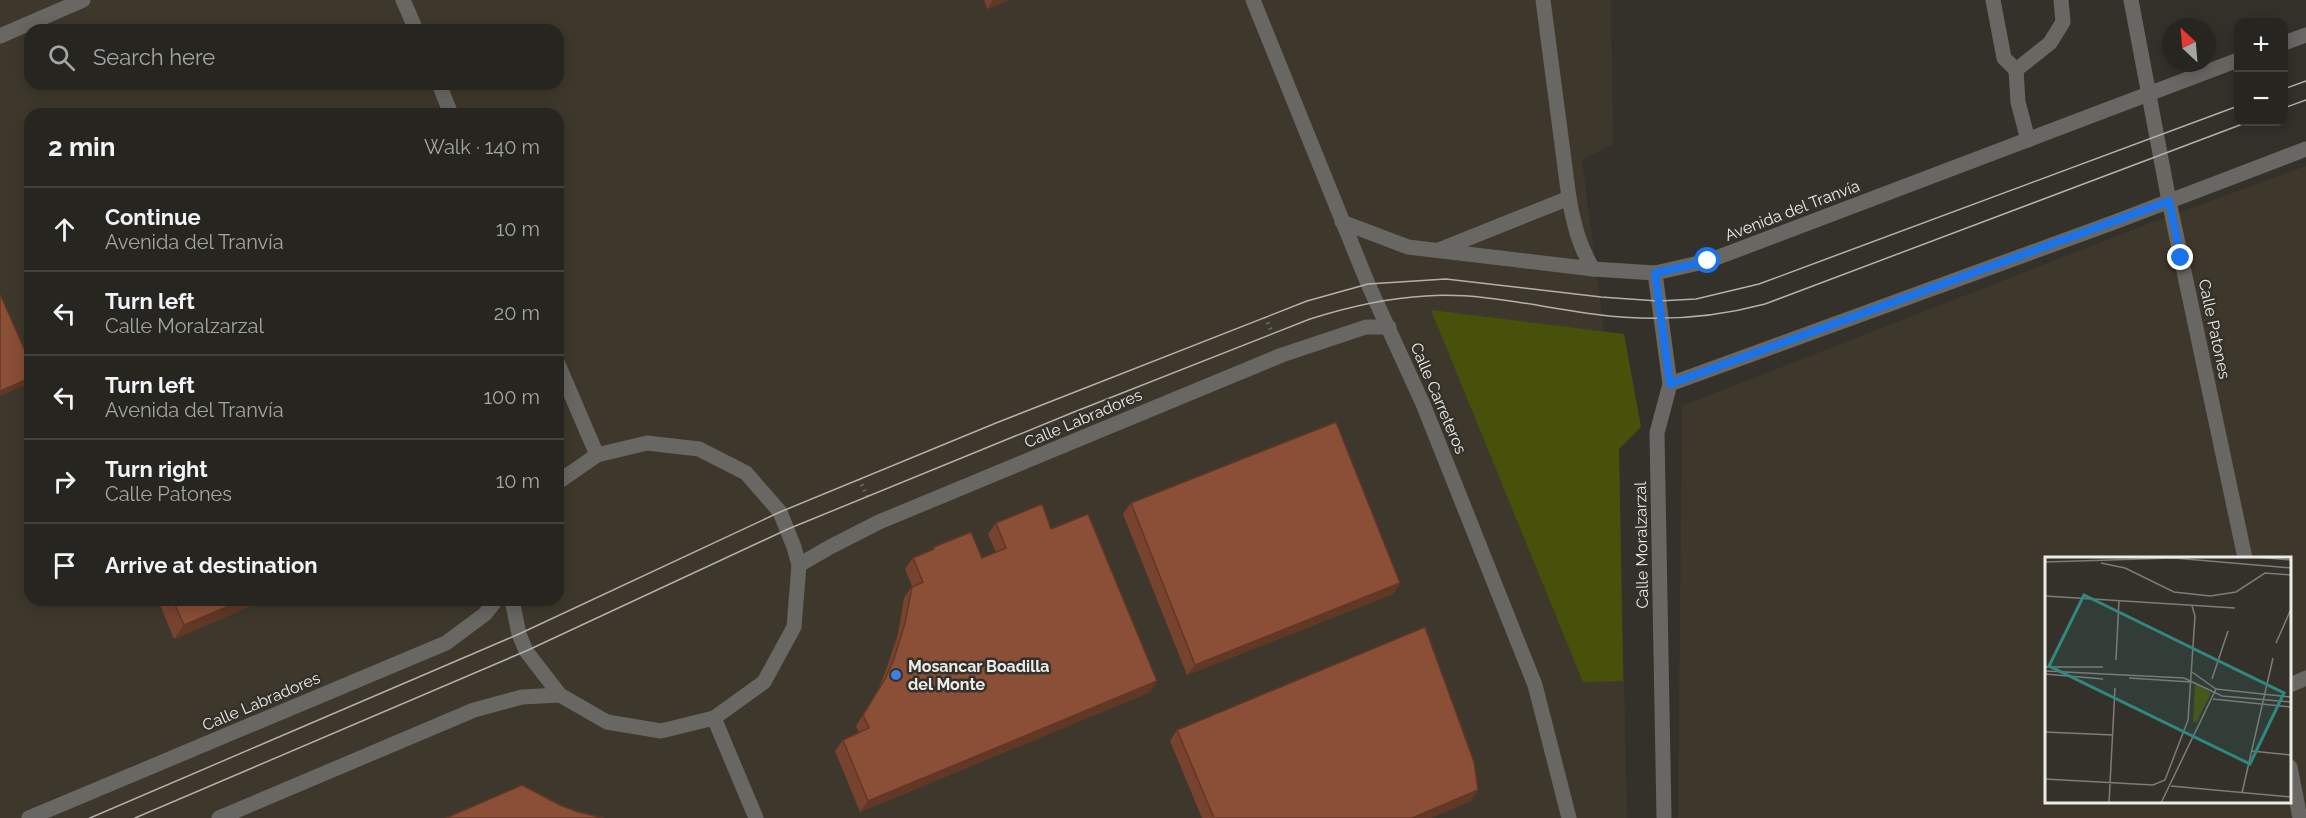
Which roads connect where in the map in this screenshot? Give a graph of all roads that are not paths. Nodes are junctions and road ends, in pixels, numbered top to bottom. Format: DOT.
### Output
graph roads {
  1 [pos="83,0"];
  2 [pos="403,0"];
  3 [pos="1253,0"];
  4 [pos="1543,0"];
  5 [pos="1993,0"];
  6 [pos="2131,0"];
  7 [pos="2064,1"];
  8 [pos="28,24"];
  9 [pos="413,24"];
  10 [pos="24,26"];
  11 [pos="2306,35"];
  12 [pos="0,36"];
  13 [pos="2288,42"];
  14 [pos="2234,62"];
  15 [pos="2016,70"];
  16 [pos="441,90"];
  17 [pos="2149,94"];
  18 [pos="449,108"];
  19 [pos="2028,140"];
  20 [pos="2306,149"];
  21 [pos="1569,198"];
  22 [pos="2169,201"];
  23 [pos="1342,222"];
  24 [pos="1436,252"];
  25 [pos="1593,269"];
  26 [pos="1655,273"];
  27 [pos="1389,327"];
  28 [pos="564,378"];
  29 [pos="1670,384"];
  30 [pos="597,455"];
  31 [pos="564,478"];
  32 [pos="2246,557"];
  33 [pos="799,566"];
  34 [pos="491,606"];
  35 [pos="513,606"];
  36 [pos="2306,678"];
  37 [pos="2291,684"];
  38 [pos="560,694"];
  39 [pos="714,718"];
  40 [pos="2291,776"];
  41 [pos="29,818"];
  42 [pos="219,818"];
  43 [pos="756,818"];
  44 [pos="1569,818"];
  45 [pos="1664,818"];
  46 [pos="2300,818"];
  1 -- 8 [label="street"];
  2 -- 9 [label="street"];
  3 -- 23 [label="street, Calle Carreteros"];
  4 -- 21 [label="street"];
  5 -- 15 [label="street"];
  6 -- 17 [label="street, Calle Patones"];
  7 -- 15 [label="street"];
  10 -- 12 [label="street"];
  11 -- 13 [label="street"];
  14 -- 17 [label="street, Avenida del Tranvía"];
  15 -- 19 [label="street"];
  16 -- 18 [label="street"];
  17 -- 19 [label="street, Avenida del Tranvía"];
  17 -- 22 [label="street, Calle Patones"];
  19 -- 26 [label="street, Avenida del Tranvía"];
  20 -- 22 [label="street"];
  21 -- 24 [label="street"];
  21 -- 25 [label="street"];
  22 -- 29 [label="street"];
  22 -- 32 [label="street, Calle Patones"];
  23 -- 24 [label="street, Avenida del Tranvía"];
  23 -- 27 [label="street, Calle Carreteros"];
  24 -- 25 [label="street, Avenida del Tranvía"];
  25 -- 26 [label="street, Avenida del Tranvía"];
  26 -- 29 [label="street, Calle Moralzarzal"];
  27 -- 33 [label="street, Calle Labradores"];
  27 -- 44 [label="street, Calle Carreteros"];
  28 -- 30 [label="street"];
  29 -- 45 [label="street, Calle Moralzarzal"];
  30 -- 31 [label="street"];
  30 -- 33 [label="street"];
  33 -- 39 [label="street"];
  34 -- 41 [label="street, Calle Labradores"];
  35 -- 38 [label="street"];
  36 -- 37 [label="street"];
  38 -- 39 [label="street"];
  38 -- 42 [label="street"];
  39 -- 43 [label="street"];
  40 -- 46 [label="street"];
}
